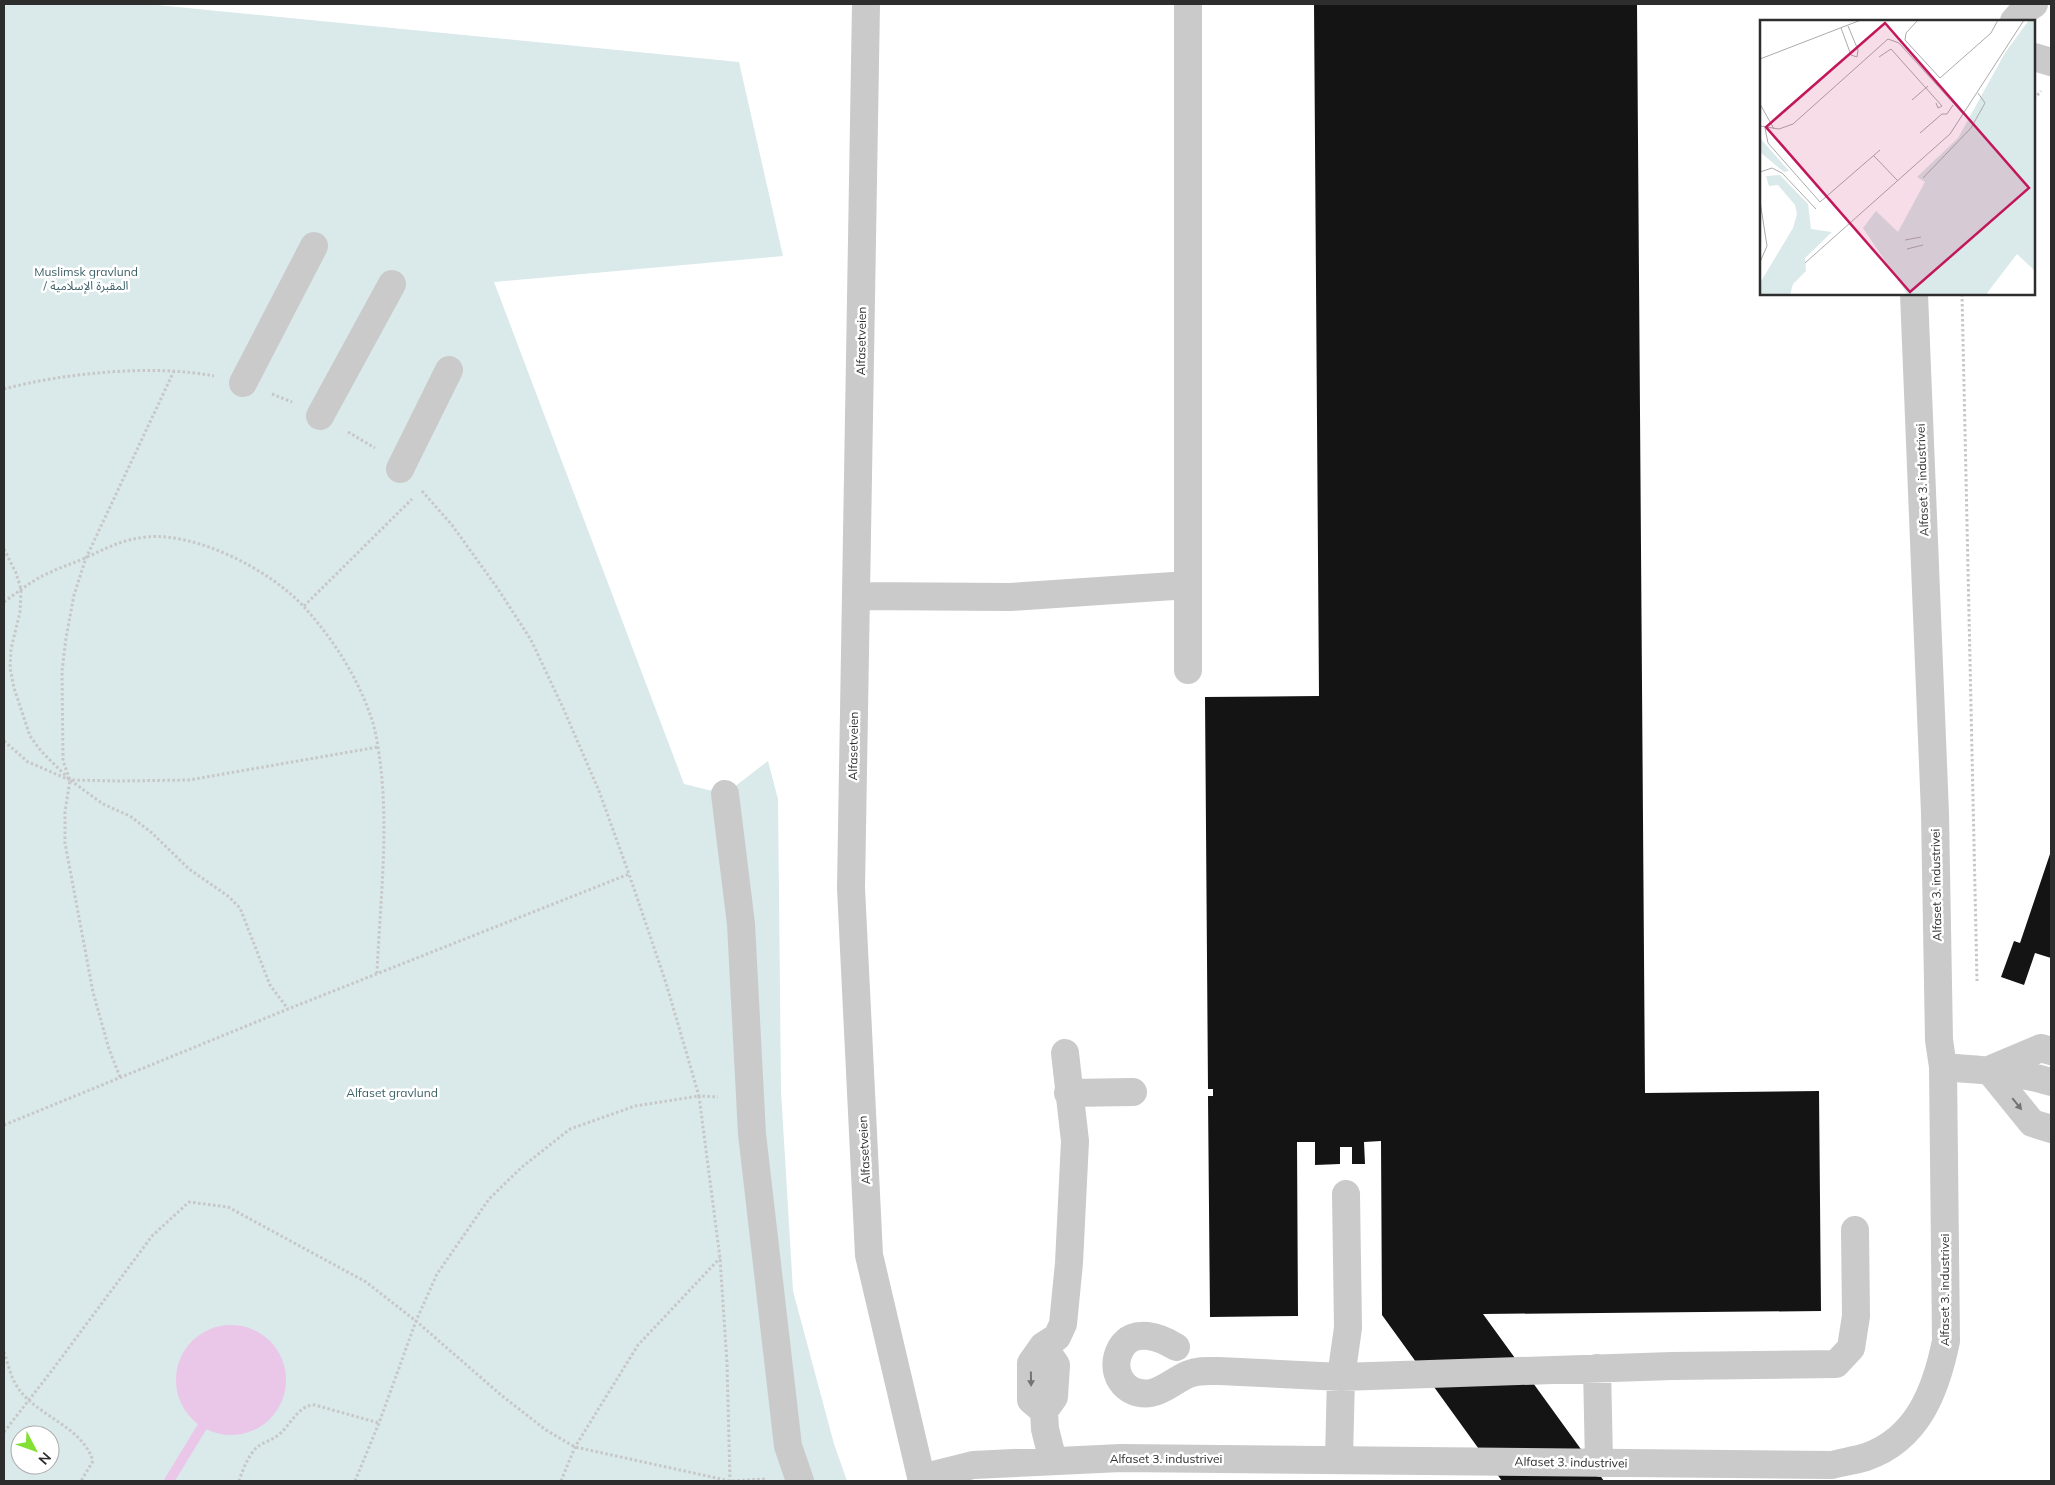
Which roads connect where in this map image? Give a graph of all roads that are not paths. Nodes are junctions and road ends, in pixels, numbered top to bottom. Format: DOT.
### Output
graph roads {
  1 [pos="866,4"];
  2 [pos="1188,4"];
  3 [pos="2034,4"];
  4 [pos="2015,20"];
  5 [pos="2035,57"];
  6 [pos="2051,62"];
  7 [pos="314,246"];
  8 [pos="392,284"];
  9 [pos="1914,295"];
  10 [pos="449,370"];
  11 [pos="243,383"];
  12 [pos="320,416"];
  13 [pos="400,469"];
  14 [pos="1188,585"];
  15 [pos="856,596"];
  16 [pos="1188,670"];
  17 [pos="725,794"];
  18 [pos="2051,1051"];
  19 [pos="1065,1053"];
  20 [pos="1942,1067"];
  21 [pos="1989,1070"];
  22 [pos="2051,1082"];
  23 [pos="1133,1092"];
  24 [pos="1068,1093"];
  25 [pos="2051,1129"];
  26 [pos="1346,1194"];
  27 [pos="1855,1230"];
  28 [pos="1176,1346"];
  29 [pos="1598,1368"];
  30 [pos="1341,1377"];
  31 [pos="1340,1459"];
  32 [pos="1053,1462"];
  33 [pos="1599,1463"];
  34 [pos="799,1479"];
  35 [pos="922,1480"];
  1 -- 15 [label="street, Alfasetveien"];
  2 -- 14 [label="street"];
  3 -- 4 [label="street"];
  5 -- 6 [label="street"];
  7 -- 11 [label="street"];
  8 -- 12 [label="street"];
  9 -- 20 [label="street, Alfaset 3. industrivei"];
  10 -- 13 [label="street"];
  14 -- 15 [label="street"];
  14 -- 16 [label="street"];
  15 -- 35 [label="street, Alfasetveien"];
  17 -- 34 [label="street"];
  18 -- 21 [label="street"];
  19 -- 24 [label="street"];
  20 -- 21 [label="street"];
  20 -- 33 [label="street, Alfaset 3. industrivei"];
  21 -- 22 [label="street"];
  21 -- 25 [label="street, one-way"];
  23 -- 24 [label="street"];
  24 -- 32 [label="street"];
  26 -- 30 [label="street"];
  27 -- 29 [label="street"];
  28 -- 30 [label="street"];
  29 -- 30 [label="street"];
  29 -- 33 [label="street"];
  30 -- 31 [label="street"];
  31 -- 32 [label="street, Alfaset 3. industrivei"];
  31 -- 33 [label="street, Alfaset 3. industrivei"];
  32 -- 35 [label="street, Alfaset 3. industrivei"];
}
